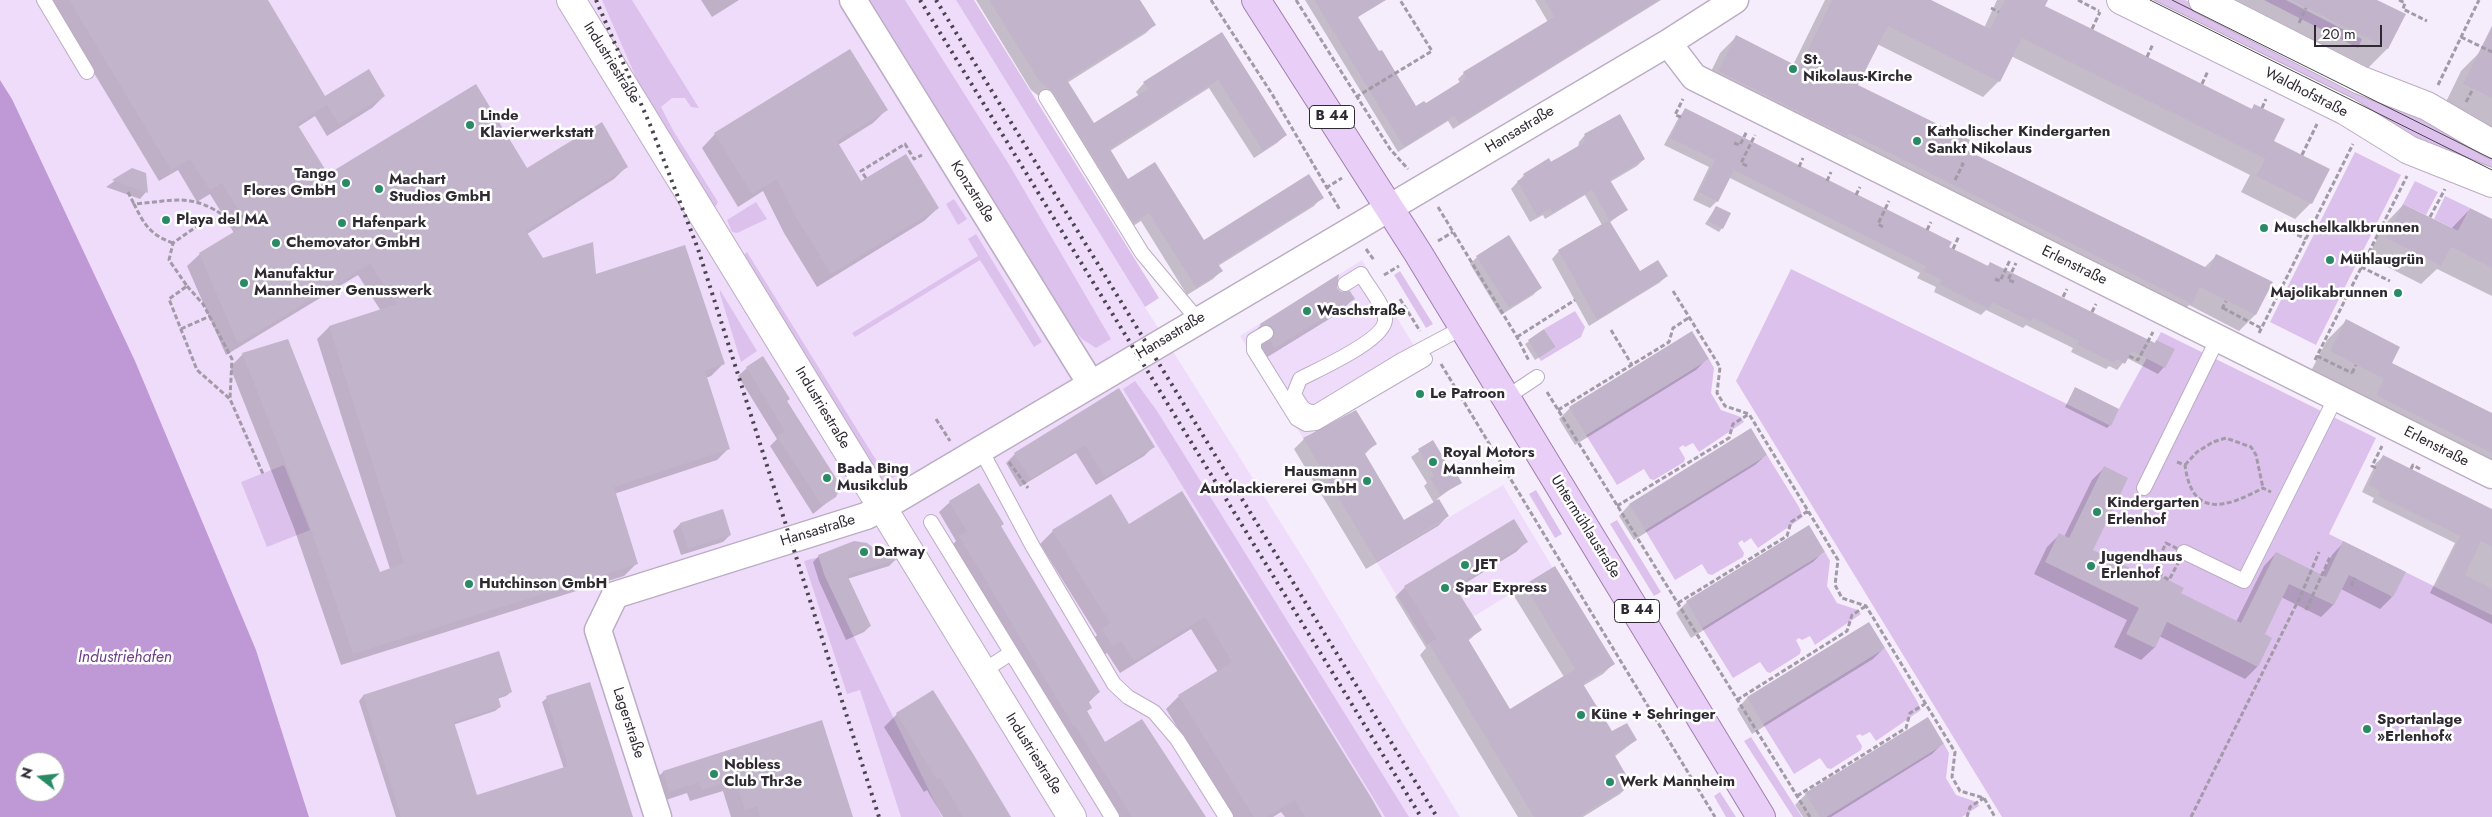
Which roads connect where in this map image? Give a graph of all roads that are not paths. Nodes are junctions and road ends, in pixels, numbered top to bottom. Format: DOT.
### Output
graph roads {
  1 [pos="44,0"];
  2 [pos="571,0"];
  3 [pos="853,0"];
  4 [pos="1256,0"];
  5 [pos="1735,0"];
  6 [pos="2203,0"];
  7 [pos="2111,6"];
  8 [pos="1668,44"];
  9 [pos="87,72"];
  10 [pos="1046,97"];
  11 [pos="2492,144"];
  12 [pos="2492,183"];
  13 [pos="1390,207"];
  14 [pos="1345,284"];
  15 [pos="1198,320"];
  16 [pos="1466,330"];
  17 [pos="1266,333"];
  18 [pos="2218,338"];
  19 [pos="1537,377"];
  20 [pos="1091,384"];
  21 [pos="2336,396"];
  22 [pos="1507,397"];
  23 [pos="987,459"];
  24 [pos="2492,476"];
  25 [pos="2144,488"];
  26 [pos="882,508"];
  27 [pos="931,522"];
  28 [pos="2184,552"];
  29 [pos="598,630"];
  30 [pos="1011,653"];
  31 [pos="983,671"];
  32 [pos="1761,815"];
  33 [pos="658,817"];
  34 [pos="1072,817"];
  35 [pos="1112,817"];
  36 [pos="1226,817"];
  1 -- 9 [label="lane"];
  2 -- 26 [label="street, Industriestraße"];
  3 -- 20 [label="street, Konzstraße"];
  4 -- 13 [label="main road, Untermühlaustraße / B 44"];
  5 -- 8 [label="street, Hansastraße"];
  6 -- 11 [label="street"];
  7 -- 12 [label="street, Waldhofstraße"];
  8 -- 13 [label="street, Hansastraße"];
  8 -- 18 [label="street, Erlenstraße"];
  10 -- 15 [label="lane"];
  13 -- 15 [label="street, Hansastraße"];
  13 -- 16 [label="main road, Untermühlaustraße / B 44"];
  14 -- 16 [label="lane"];
  15 -- 20 [label="street, Hansastraße"];
  16 -- 17 [label="lane"];
  16 -- 22 [label="main road, Untermühlaustraße / B 44"];
  18 -- 21 [label="street, Erlenstraße"];
  18 -- 25 [label="lane"];
  19 -- 22 [label="lane"];
  20 -- 23 [label="street, Hansastraße"];
  21 -- 24 [label="street, Erlenstraße"];
  21 -- 28 [label="lane"];
  22 -- 32 [label="main road, Untermühlaustraße / B 44"];
  23 -- 26 [label="street, Hansastraße"];
  23 -- 36 [label="lane"];
  26 -- 29 [label="street, Hansastraße"];
  26 -- 31 [label="street, Industriestraße"];
  27 -- 30 [label="lane"];
  29 -- 33 [label="street, Lagerstraße"];
  30 -- 31 [label="lane"];
  30 -- 35 [label="lane"];
  31 -- 34 [label="street, Industriestraße"];
}
